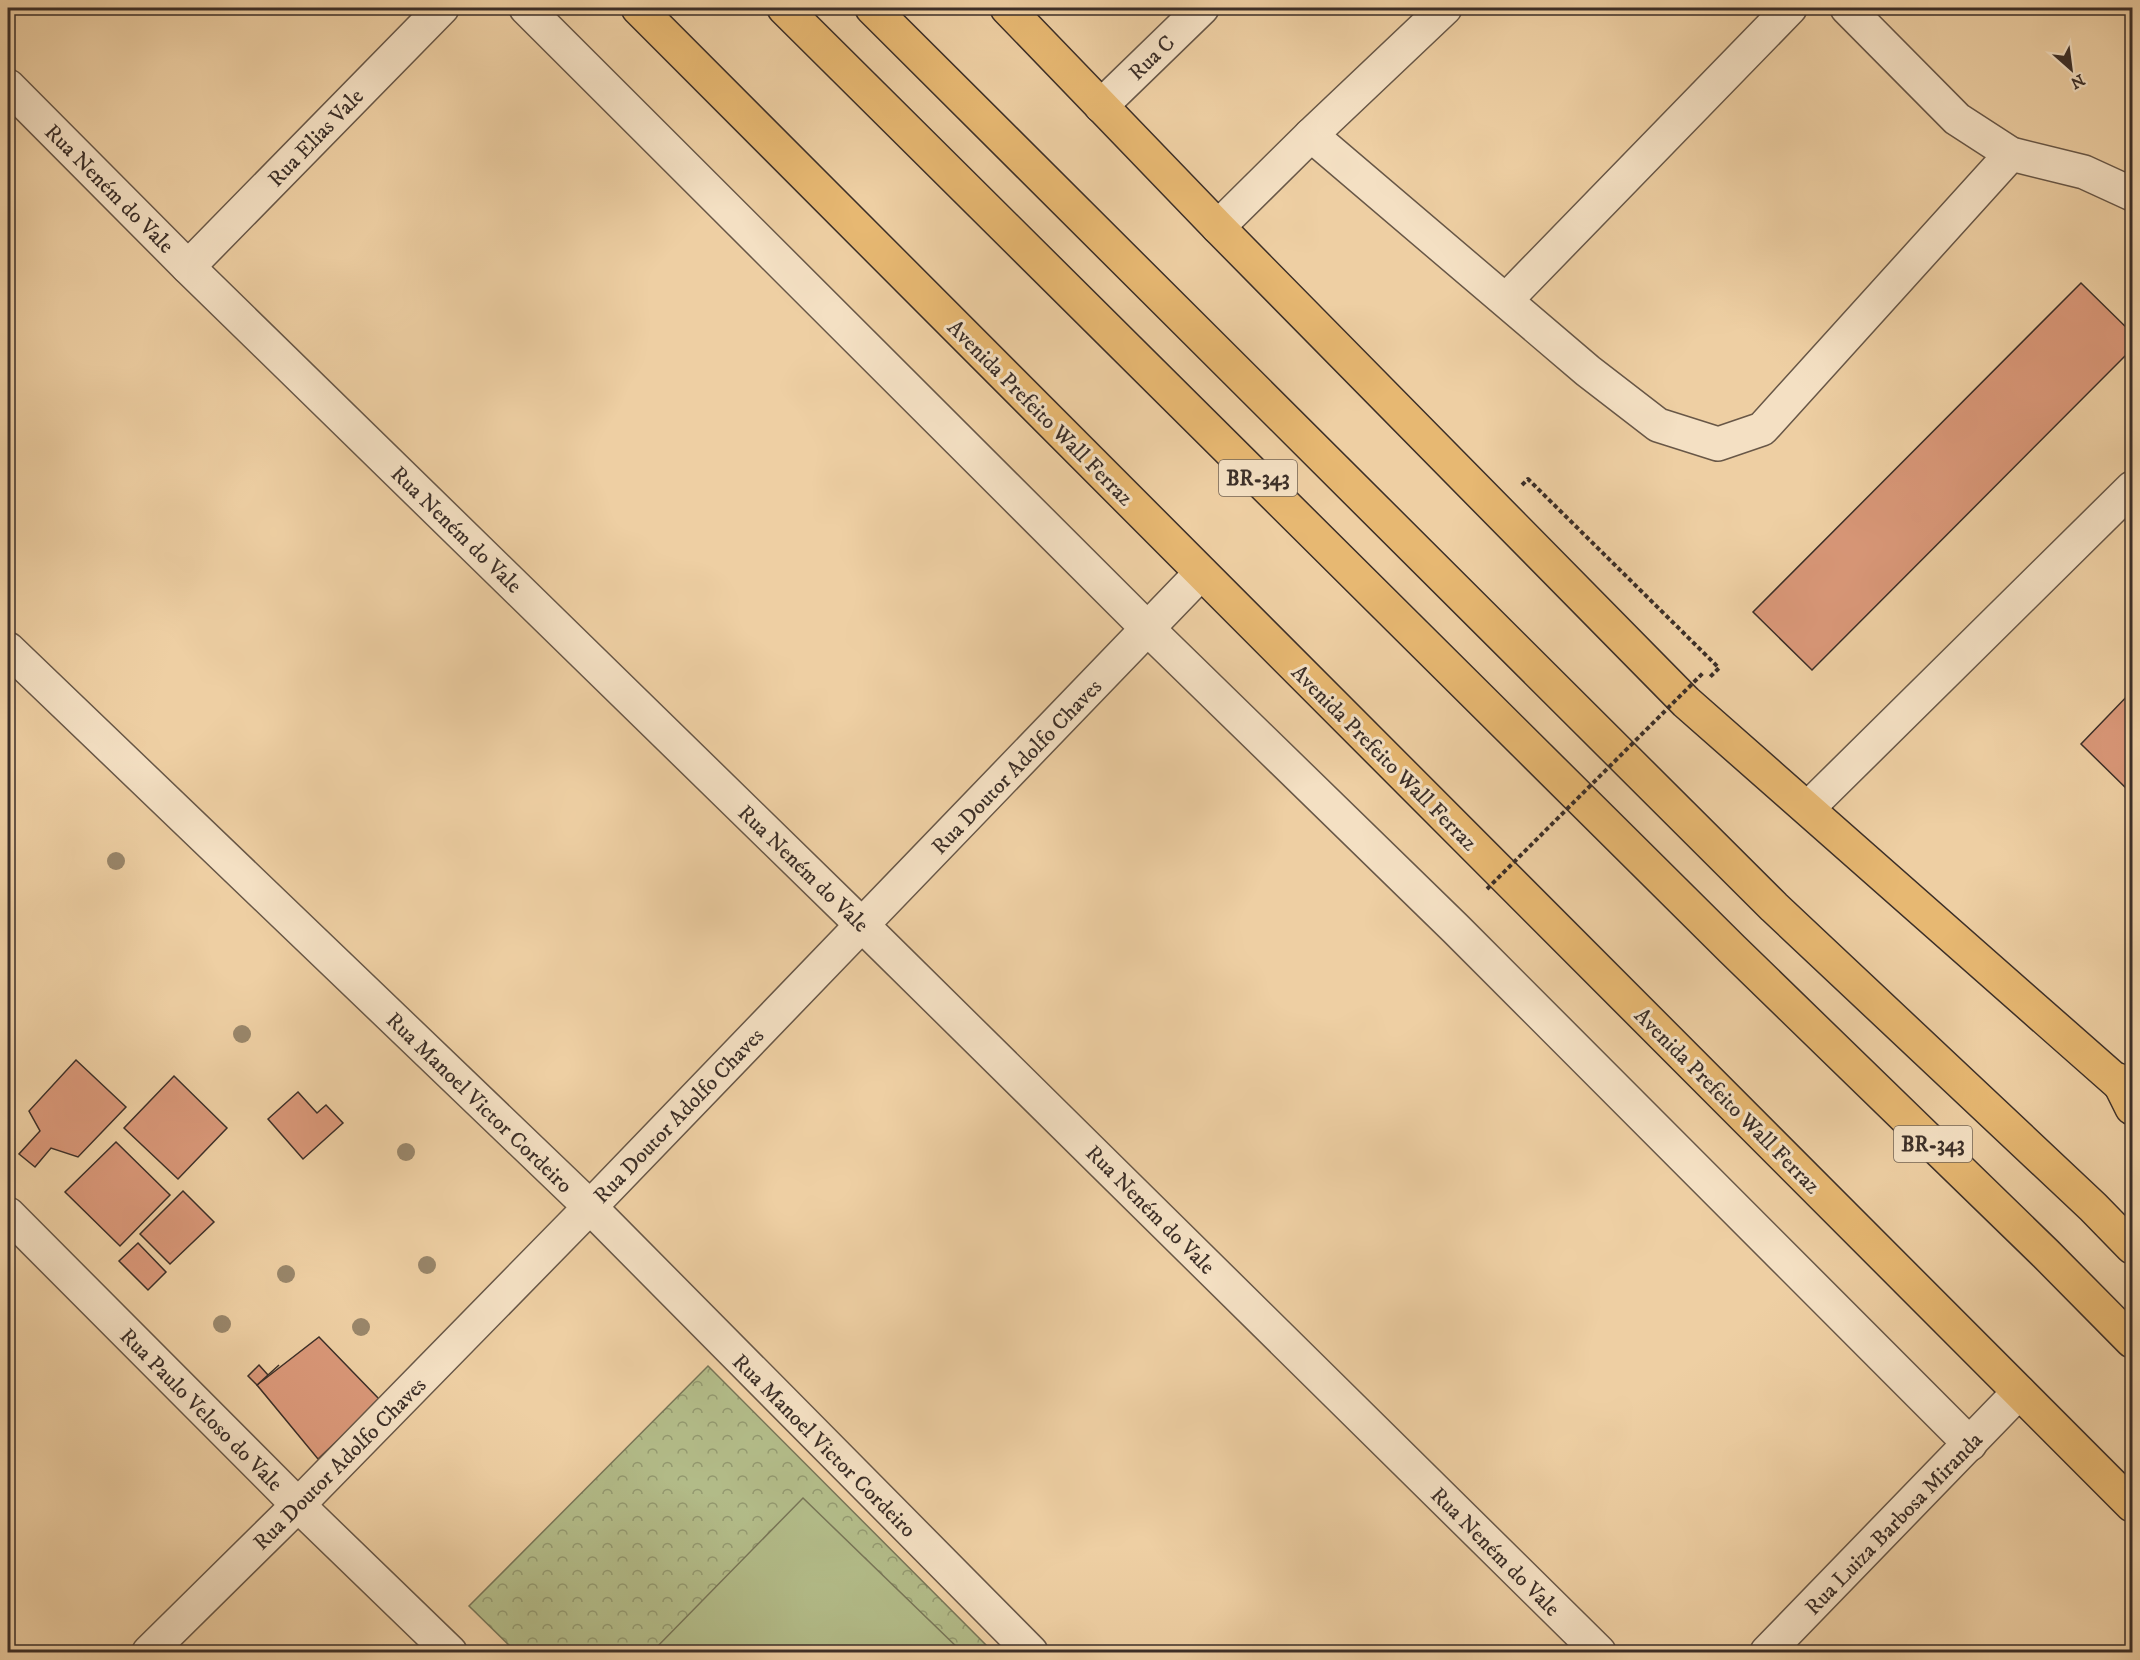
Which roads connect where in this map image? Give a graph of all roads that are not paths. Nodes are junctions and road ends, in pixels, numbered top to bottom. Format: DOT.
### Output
graph roads {
  1 [pos="442,8"];
  2 [pos="526,8"];
  3 [pos="638,8"];
  4 [pos="784,8"];
  5 [pos="872,8"];
  6 [pos="1007,8"];
  7 [pos="1202,8"];
  8 [pos="1445,8"];
  9 [pos="1790,8"];
  10 [pos="1848,8"];
  11 [pos="8,86"];
  12 [pos="1101,106"];
  13 [pos="1311,135"];
  14 [pos="2011,154"];
  15 [pos="2133,194"];
  16 [pos="1218,227"];
  17 [pos="188,267"];
  18 [pos="1506,300"];
  19 [pos="2133,488"];
  20 [pos="1201,573"];
  21 [pos="1148,629"];
  22 [pos="8,649"];
  23 [pos="1808,808"];
  24 [pos="862,925"];
  25 [pos="2128,1094"];
  26 [pos="590,1207"];
  27 [pos="8,1214"];
  28 [pos="2133,1247"];
  29 [pos="2133,1341"];
  30 [pos="2019,1392"];
  31 [pos="1970,1444"];
  32 [pos="298,1505"];
  33 [pos="2133,1505"];
  34 [pos="149,1653"];
  35 [pos="450,1653"];
  36 [pos="1031,1653"];
  37 [pos="1599,1653"];
  38 [pos="1767,1653"];
  1 -- 17 [label="street, Rua Elias Vale"];
  2 -- 21 [label="street"];
  3 -- 20 [label="main road, Avenida Prefeito Wall Ferraz"];
  4 -- 29 [label="main road, BR-343"];
  5 -- 28 [label="main road, BR-343"];
  6 -- 12 [label="main road"];
  7 -- 12 [label="street, Rua C"];
  8 -- 13 [label="street"];
  9 -- 18 [label="street"];
  10 -- 14 [label="street"];
  11 -- 17 [label="street, Rua Neném do Vale"];
  12 -- 16 [label="main road"];
  13 -- 16 [label="street"];
  13 -- 18 [label="street"];
  14 -- 15 [label="street"];
  14 -- 18 [label="street"];
  16 -- 23 [label="main road"];
  17 -- 24 [label="street, Rua Neném do Vale"];
  19 -- 23 [label="street"];
  20 -- 21 [label="street, Rua Doutor Adolfo Chaves"];
  20 -- 30 [label="main road, Avenida Prefeito Wall Ferraz"];
  21 -- 24 [label="street, Rua Doutor Adolfo Chaves"];
  21 -- 31 [label="street"];
  22 -- 26 [label="street, Rua Manoel Victor Cordeiro"];
  23 -- 25 [label="main road"];
  24 -- 26 [label="street, Rua Doutor Adolfo Chaves"];
  24 -- 37 [label="street, Rua Neném do Vale"];
  26 -- 32 [label="street, Rua Doutor Adolfo Chaves"];
  26 -- 36 [label="street, Rua Manoel Victor Cordeiro"];
  27 -- 32 [label="street, Rua Paulo Veloso do Vale"];
  30 -- 31 [label="street, Rua Luiza Barbosa Miranda"];
  30 -- 33 [label="main road, Avenida Prefeito Wall Ferraz"];
  31 -- 38 [label="street, Rua Luiza Barbosa Miranda"];
  32 -- 34 [label="street, Rua Doutor Adolfo Chaves"];
  32 -- 35 [label="street, Rua Paulo Veloso do Vale"];
}
